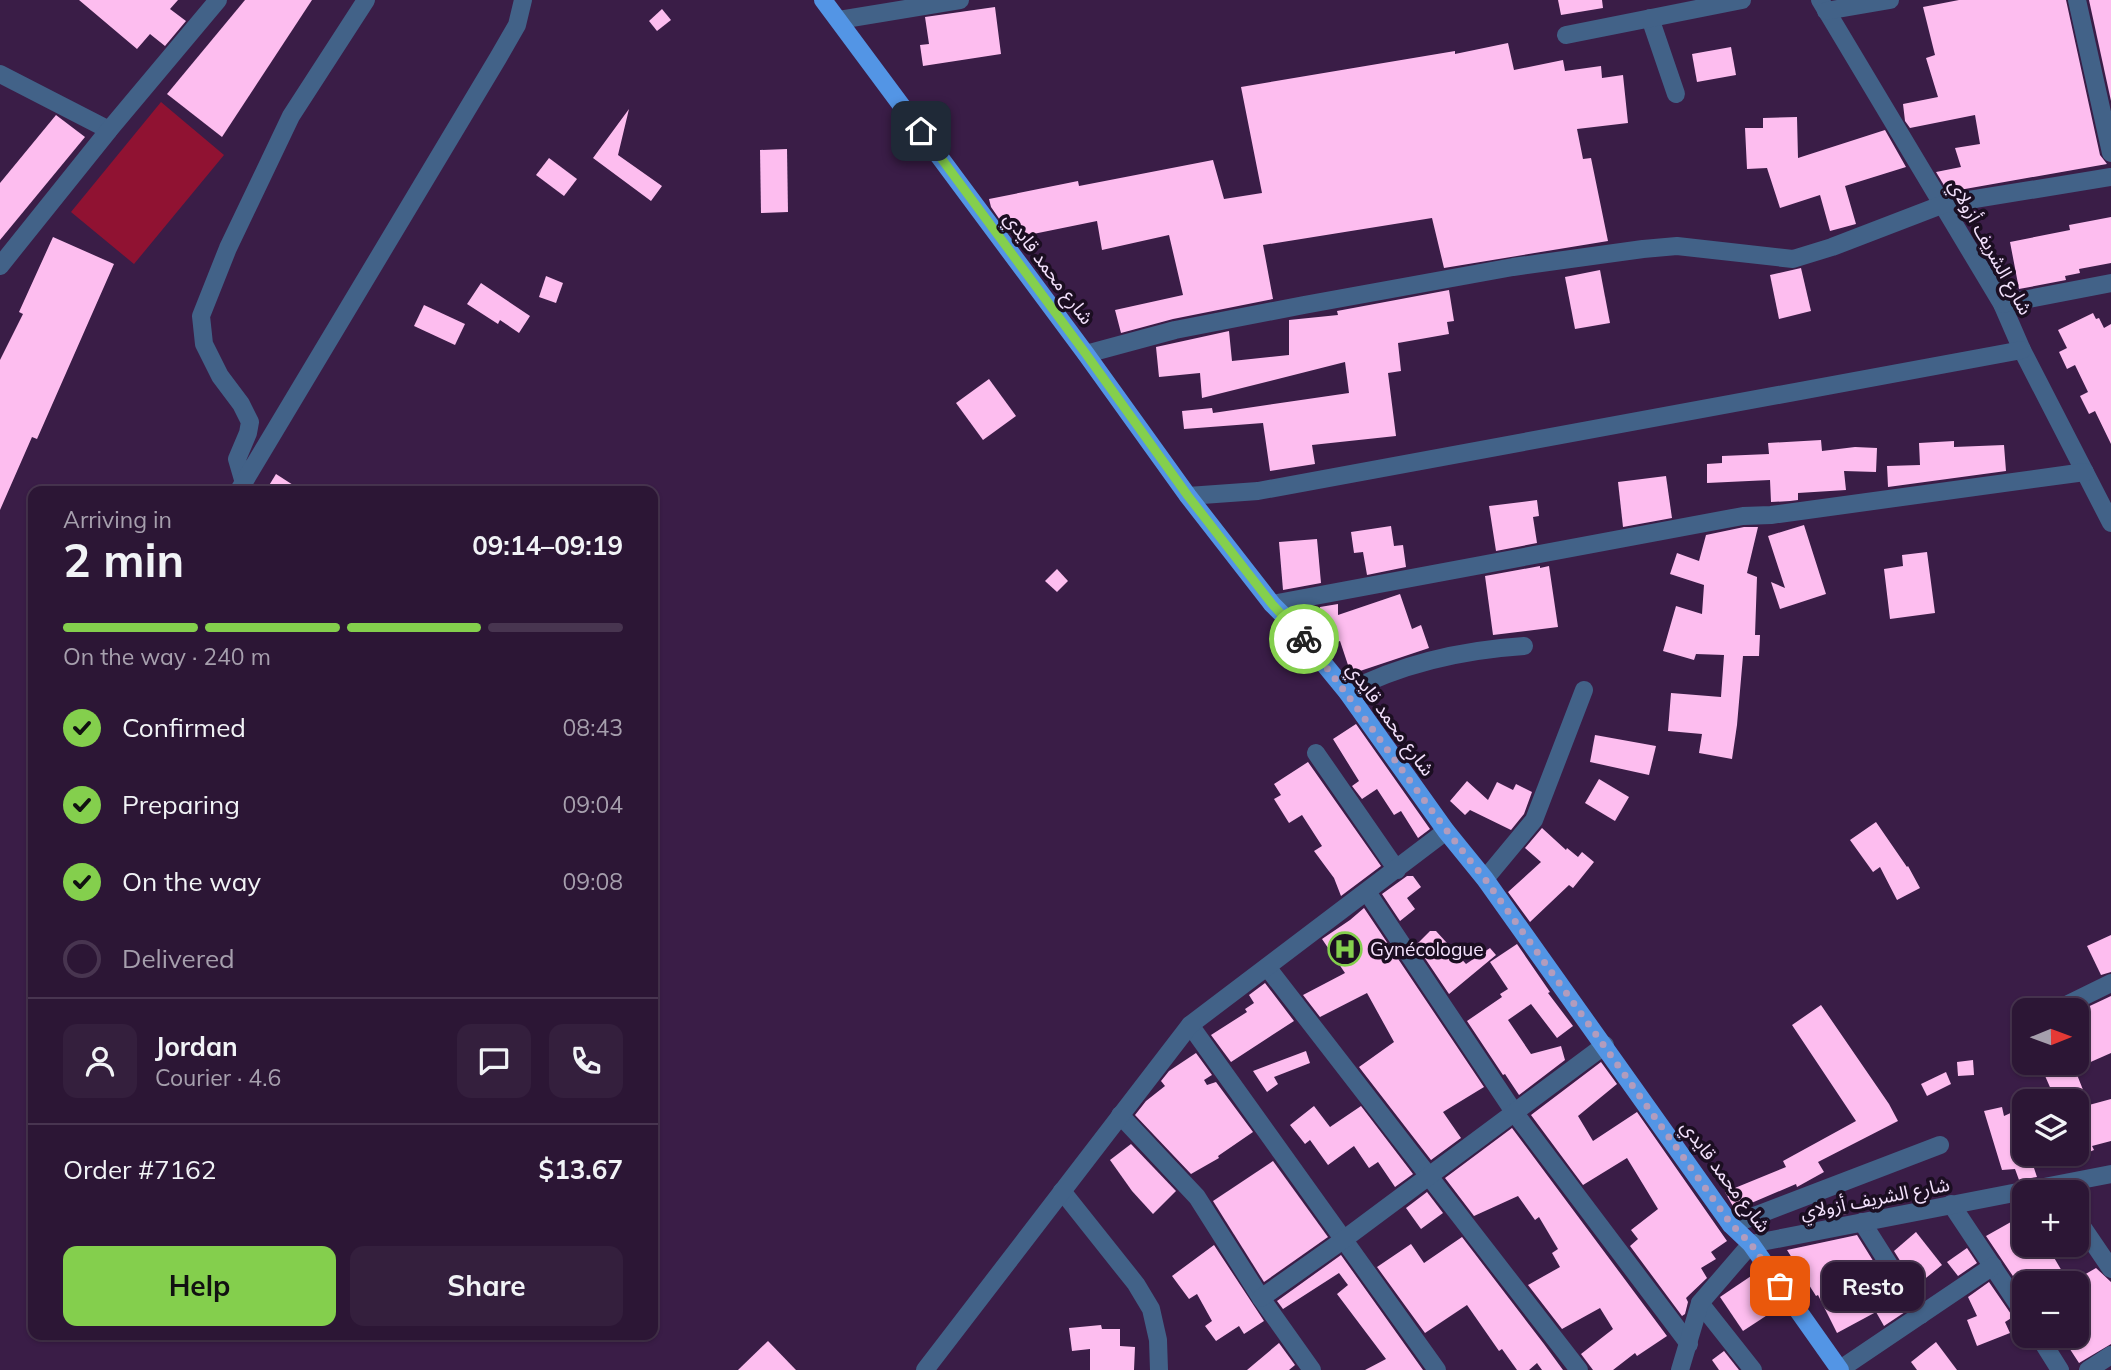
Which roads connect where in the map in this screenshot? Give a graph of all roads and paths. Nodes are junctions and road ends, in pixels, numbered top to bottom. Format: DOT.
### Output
graph roads {
  1 [pos="218,0"];
  2 [pos="366,0"];
  3 [pos="523,0"];
  4 [pos="823,0"];
  5 [pos="960,0"];
  6 [pos="1742,0"];
  7 [pos="1890,0"];
  8 [pos="2077,0"];
  9 [pos="1823,6"];
  10 [pos="1650,18"];
  11 [pos="839,20"];
  12 [pos="1566,35"];
  13 [pos="0,74"];
  14 [pos="1676,94"];
  15 [pos="109,131"];
  16 [pos="2111,153"];
  17 [pos="2111,177"];
  18 [pos="1944,204"];
  19 [pos="0,266"];
  20 [pos="2111,283"];
  21 [pos="2002,304"];
  22 [pos="2022,350"];
  23 [pos="1086,354"];
  24 [pos="2085,472"];
  25 [pos="241,486"];
  26 [pos="242,486"];
  27 [pos="1188,496"];
  28 [pos="2111,523"];
  29 [pos="1272,604"];
  30 [pos="1524,646"];
  31 [pos="1584,690"];
  32 [pos="1348,692"];
  33 [pos="1316,752"];
  34 [pos="1446,831"];
  35 [pos="1397,870"];
  36 [pos="1485,879"];
  37 [pos="1367,892"];
  38 [pos="1267,967"];
  39 [pos="2111,983"];
  40 [pos="2080,998"];
  41 [pos="1190,1025"];
  42 [pos="1605,1045"];
  43 [pos="1514,1112"];
  44 [pos="1120,1115"];
  45 [pos="1940,1145"];
  46 [pos="2111,1174"];
  47 [pos="1430,1175"];
  48 [pos="2089,1180"];
  49 [pos="1062,1191"];
  50 [pos="2012,1195"];
  51 [pos="1951,1204"];
  52 [pos="1861,1222"];
  53 [pos="1731,1224"];
  54 [pos="2089,1237"];
  55 [pos="1343,1240"];
  56 [pos="1751,1244"];
  57 [pos="1993,1266"];
  58 [pos="2111,1269"];
  59 [pos="2012,1295"];
  60 [pos="1261,1297"];
  61 [pos="1700,1303"];
  62 [pos="1922,1315"];
  63 [pos="1689,1344"];
  64 [pos="2046,1348"];
  65 [pos="2111,1355"];
  66 [pos="925,1370"];
  67 [pos="1159,1370"];
  68 [pos="1312,1370"];
  69 [pos="1437,1370"];
  70 [pos="1579,1370"];
  71 [pos="1681,1370"];
  72 [pos="1753,1370"];
  73 [pos="1839,1370"];
  74 [pos="2060,1370"];
  75 [pos="2088,1370"];
  1 -- 15 [label="street"];
  2 -- 25 [label="street"];
  3 -- 26 [label="street"];
  4 -- 11 [label="main road, شارع محمد قايدي"];
  5 -- 11 [label="street"];
  6 -- 10 [label="street"];
  7 -- 9 [label="street"];
  8 -- 16 [label="street"];
  9 -- 18 [label="street, شارع الشريف أزولاي"];
  10 -- 12 [label="street"];
  10 -- 14 [label="street"];
  11 -- 23 [label="main road, شارع محمد قايدي"];
  13 -- 15 [label="street"];
  15 -- 19 [label="street"];
  17 -- 18 [label="street"];
  18 -- 21 [label="street, شارع الشريف أزولاي"];
  18 -- 23 [label="street"];
  20 -- 21 [label="street"];
  21 -- 22 [label="street, شارع الشريف أزولاي"];
  22 -- 24 [label="street, شارع الشريف أزولاي"];
  22 -- 27 [label="street"];
  23 -- 27 [label="main road, شارع محمد قايدي"];
  24 -- 28 [label="street, شارع الشريف أزولاي"];
  24 -- 29 [label="street"];
  27 -- 29 [label="main road, شارع محمد قايدي"];
  29 -- 32 [label="main road, شارع محمد قايدي"];
  30 -- 32 [label="street"];
  31 -- 36 [label="street"];
  32 -- 34 [label="main road, شارع محمد قايدي"];
  33 -- 35 [label="street"];
  34 -- 35 [label="street"];
  34 -- 36 [label="main road, شارع محمد قايدي"];
  35 -- 37 [label="street"];
  36 -- 42 [label="main road, شارع محمد قايدي"];
  37 -- 38 [label="street"];
  37 -- 43 [label="street"];
  38 -- 41 [label="street"];
  38 -- 47 [label="street"];
  39 -- 40 [label="street"];
  41 -- 44 [label="street"];
  41 -- 55 [label="street"];
  42 -- 43 [label="street"];
  42 -- 53 [label="main road, شارع محمد قايدي"];
  43 -- 47 [label="street"];
  43 -- 63 [label="street"];
  44 -- 49 [label="street"];
  44 -- 60 [label="street"];
  45 -- 53 [label="street"];
  46 -- 48 [label="street, شارع الشريف أزولاي"];
  47 -- 55 [label="street"];
  47 -- 70 [label="street"];
  49 -- 66 [label="street"];
  49 -- 67 [label="street"];
  50 -- 51 [label="street, شارع الشريف أزولاي"];
  51 -- 52 [label="street, شارع الشريف أزولاي"];
  51 -- 57 [label="street"];
  52 -- 56 [label="street, شارع الشريف أزولاي"];
  52 -- 62 [label="street"];
  53 -- 56 [label="main road, شارع محمد قايدي"];
  54 -- 58 [label="street"];
  55 -- 60 [label="street"];
  55 -- 69 [label="street"];
  56 -- 61 [label="street"];
  56 -- 73 [label="main road, شارع محمد قايدي"];
  57 -- 59 [label="street"];
  57 -- 62 [label="street"];
  60 -- 68 [label="street"];
  61 -- 63 [label="street"];
  61 -- 72 [label="street"];
  62 -- 73 [label="street"];
  63 -- 71 [label="street"];
  64 -- 74 [label="street"];
  65 -- 75 [label="street"];
}
